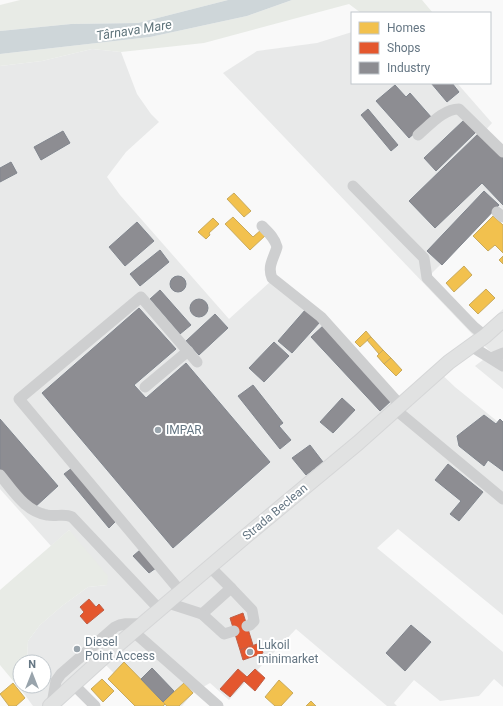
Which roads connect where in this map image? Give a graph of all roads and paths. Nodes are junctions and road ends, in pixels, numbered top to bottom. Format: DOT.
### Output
graph roads {
  1 [pos="418,135"];
  2 [pos="503,152"];
  3 [pos="353,186"];
  4 [pos="262,226"];
  5 [pos="503,320"];
  6 [pos="485,336"];
  7 [pos="471,346"];
  8 [pos="188,351"];
  9 [pos="503,353"];
  10 [pos="491,358"];
  11 [pos="197,362"];
  12 [pos="503,366"];
  13 [pos="145,387"];
  14 [pos="399,408"];
  15 [pos="0,476"];
  16 [pos="503,500"];
  17 [pos="210,567"];
  18 [pos="231,588"];
  19 [pos="181,592"];
  20 [pos="164,606"];
  21 [pos="202,614"];
  22 [pos="247,626"];
  23 [pos="139,628"];
  24 [pos="234,631"];
  25 [pos="74,685"];
  26 [pos="51,705"];
  27 [pos="95,706"];
  28 [pos="218,706"];
  1 -- 2 [label="street"];
  3 -- 6 [label="street"];
  4 -- 14 [label="street"];
  5 -- 6 [label="main road, Strada Beclean"];
  6 -- 7 [label="main road, Strada Beclean"];
  7 -- 10 [label="street"];
  7 -- 14 [label="main road, Strada Beclean"];
  8 -- 11 [label="street"];
  8 -- 13 [label="street"];
  8 -- 19 [label="street"];
  9 -- 10 [label="street"];
  10 -- 12 [label="street"];
  14 -- 16 [label="street"];
  14 -- 17 [label="main road, Strada Beclean"];
  15 -- 20 [label="street"];
  17 -- 18 [label="street"];
  17 -- 19 [label="main road, Strada Beclean"];
  18 -- 21 [label="street"];
  18 -- 22 [label="street"];
  19 -- 20 [label="main road, Strada Beclean"];
  20 -- 21 [label="street"];
  20 -- 23 [label="main road, Strada Beclean"];
  21 -- 24 [label="street"];
  23 -- 25 [label="main road, Strada Beclean"];
  23 -- 26 [label="street"];
  23 -- 28 [label="street"];
  25 -- 26 [label="main road, Strada Beclean"];
  25 -- 27 [label="street"];
}
